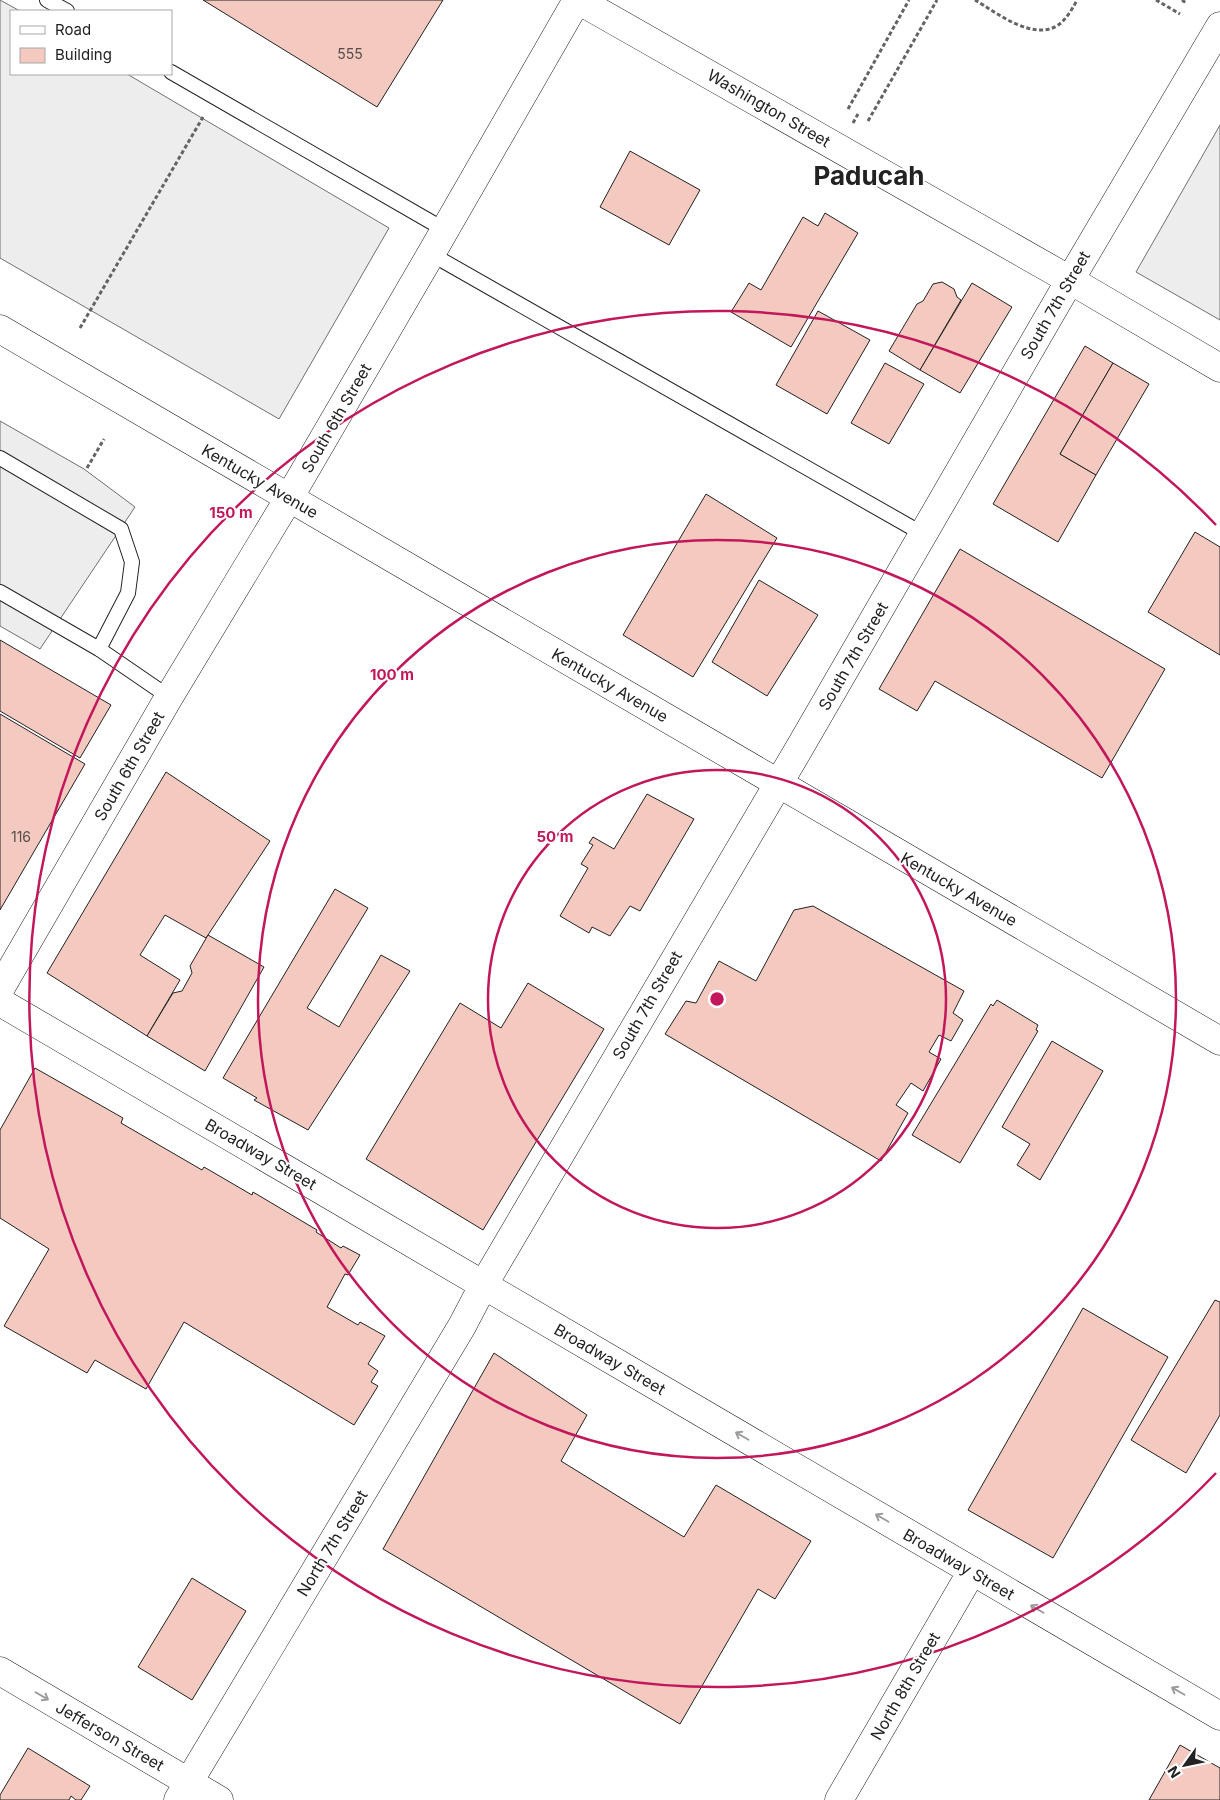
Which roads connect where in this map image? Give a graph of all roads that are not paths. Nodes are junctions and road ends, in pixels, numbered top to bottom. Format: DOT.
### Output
graph roads {
  1 [pos="47,0"];
  2 [pos="578,0"];
  3 [pos="65,10"];
  4 [pos="1220,26"];
  5 [pos="172,73"];
  6 [pos="445,230"];
  7 [pos="431,254"];
  8 [pos="1070,280"];
  9 [pos="0,328"];
  10 [pos="1220,368"];
  11 [pos="0,458"];
  12 [pos="289,498"];
  13 [pos="923,534"];
  14 [pos="0,592"];
  15 [pos="99,649"];
  16 [pos="169,697"];
  17 [pos="778,783"];
  18 [pos="0,989"];
  19 [pos="0,1002"];
  20 [pos="1220,1041"];
  21 [pos="484,1284"];
  22 [pos="972,1571"];
  23 [pos="0,1671"];
  24 [pos="1220,1716"];
  25 [pos="183,1791"];
  26 [pos="219,1800"];
  27 [pos="839,1800"];
  1 -- 3 [label="lane"];
  2 -- 6 [label="street, South 6th Street"];
  2 -- 8 [label="street, Washington Street"];
  4 -- 8 [label="street, South 7th Street"];
  5 -- 6 [label="lane"];
  6 -- 7 [label="street, South 6th Street"];
  7 -- 12 [label="street, South 6th Street"];
  7 -- 13 [label="lane"];
  8 -- 10 [label="street, Washington Street"];
  8 -- 13 [label="street, South 7th Street"];
  9 -- 12 [label="street, Kentucky Avenue"];
  11 -- 15 [label="lane"];
  12 -- 16 [label="street, South 6th Street"];
  12 -- 17 [label="street, Kentucky Avenue"];
  13 -- 17 [label="street, South 7th Street"];
  14 -- 15 [label="lane"];
  15 -- 16 [label="lane"];
  16 -- 18 [label="street, South 6th Street"];
  17 -- 20 [label="street, Kentucky Avenue"];
  17 -- 21 [label="street, South 7th Street"];
  19 -- 21 [label="street, Broadway Street"];
  22 -- 21 [label="street, Broadway Street, one-way"];
  21 -- 25 [label="street, North 7th Street"];
  24 -- 22 [label="street, Broadway Street, one-way"];
  22 -- 27 [label="street, North 8th Street"];
  23 -- 25 [label="street, Jefferson Street, one-way"];
  25 -- 26 [label="street, Jefferson Street"];
}
